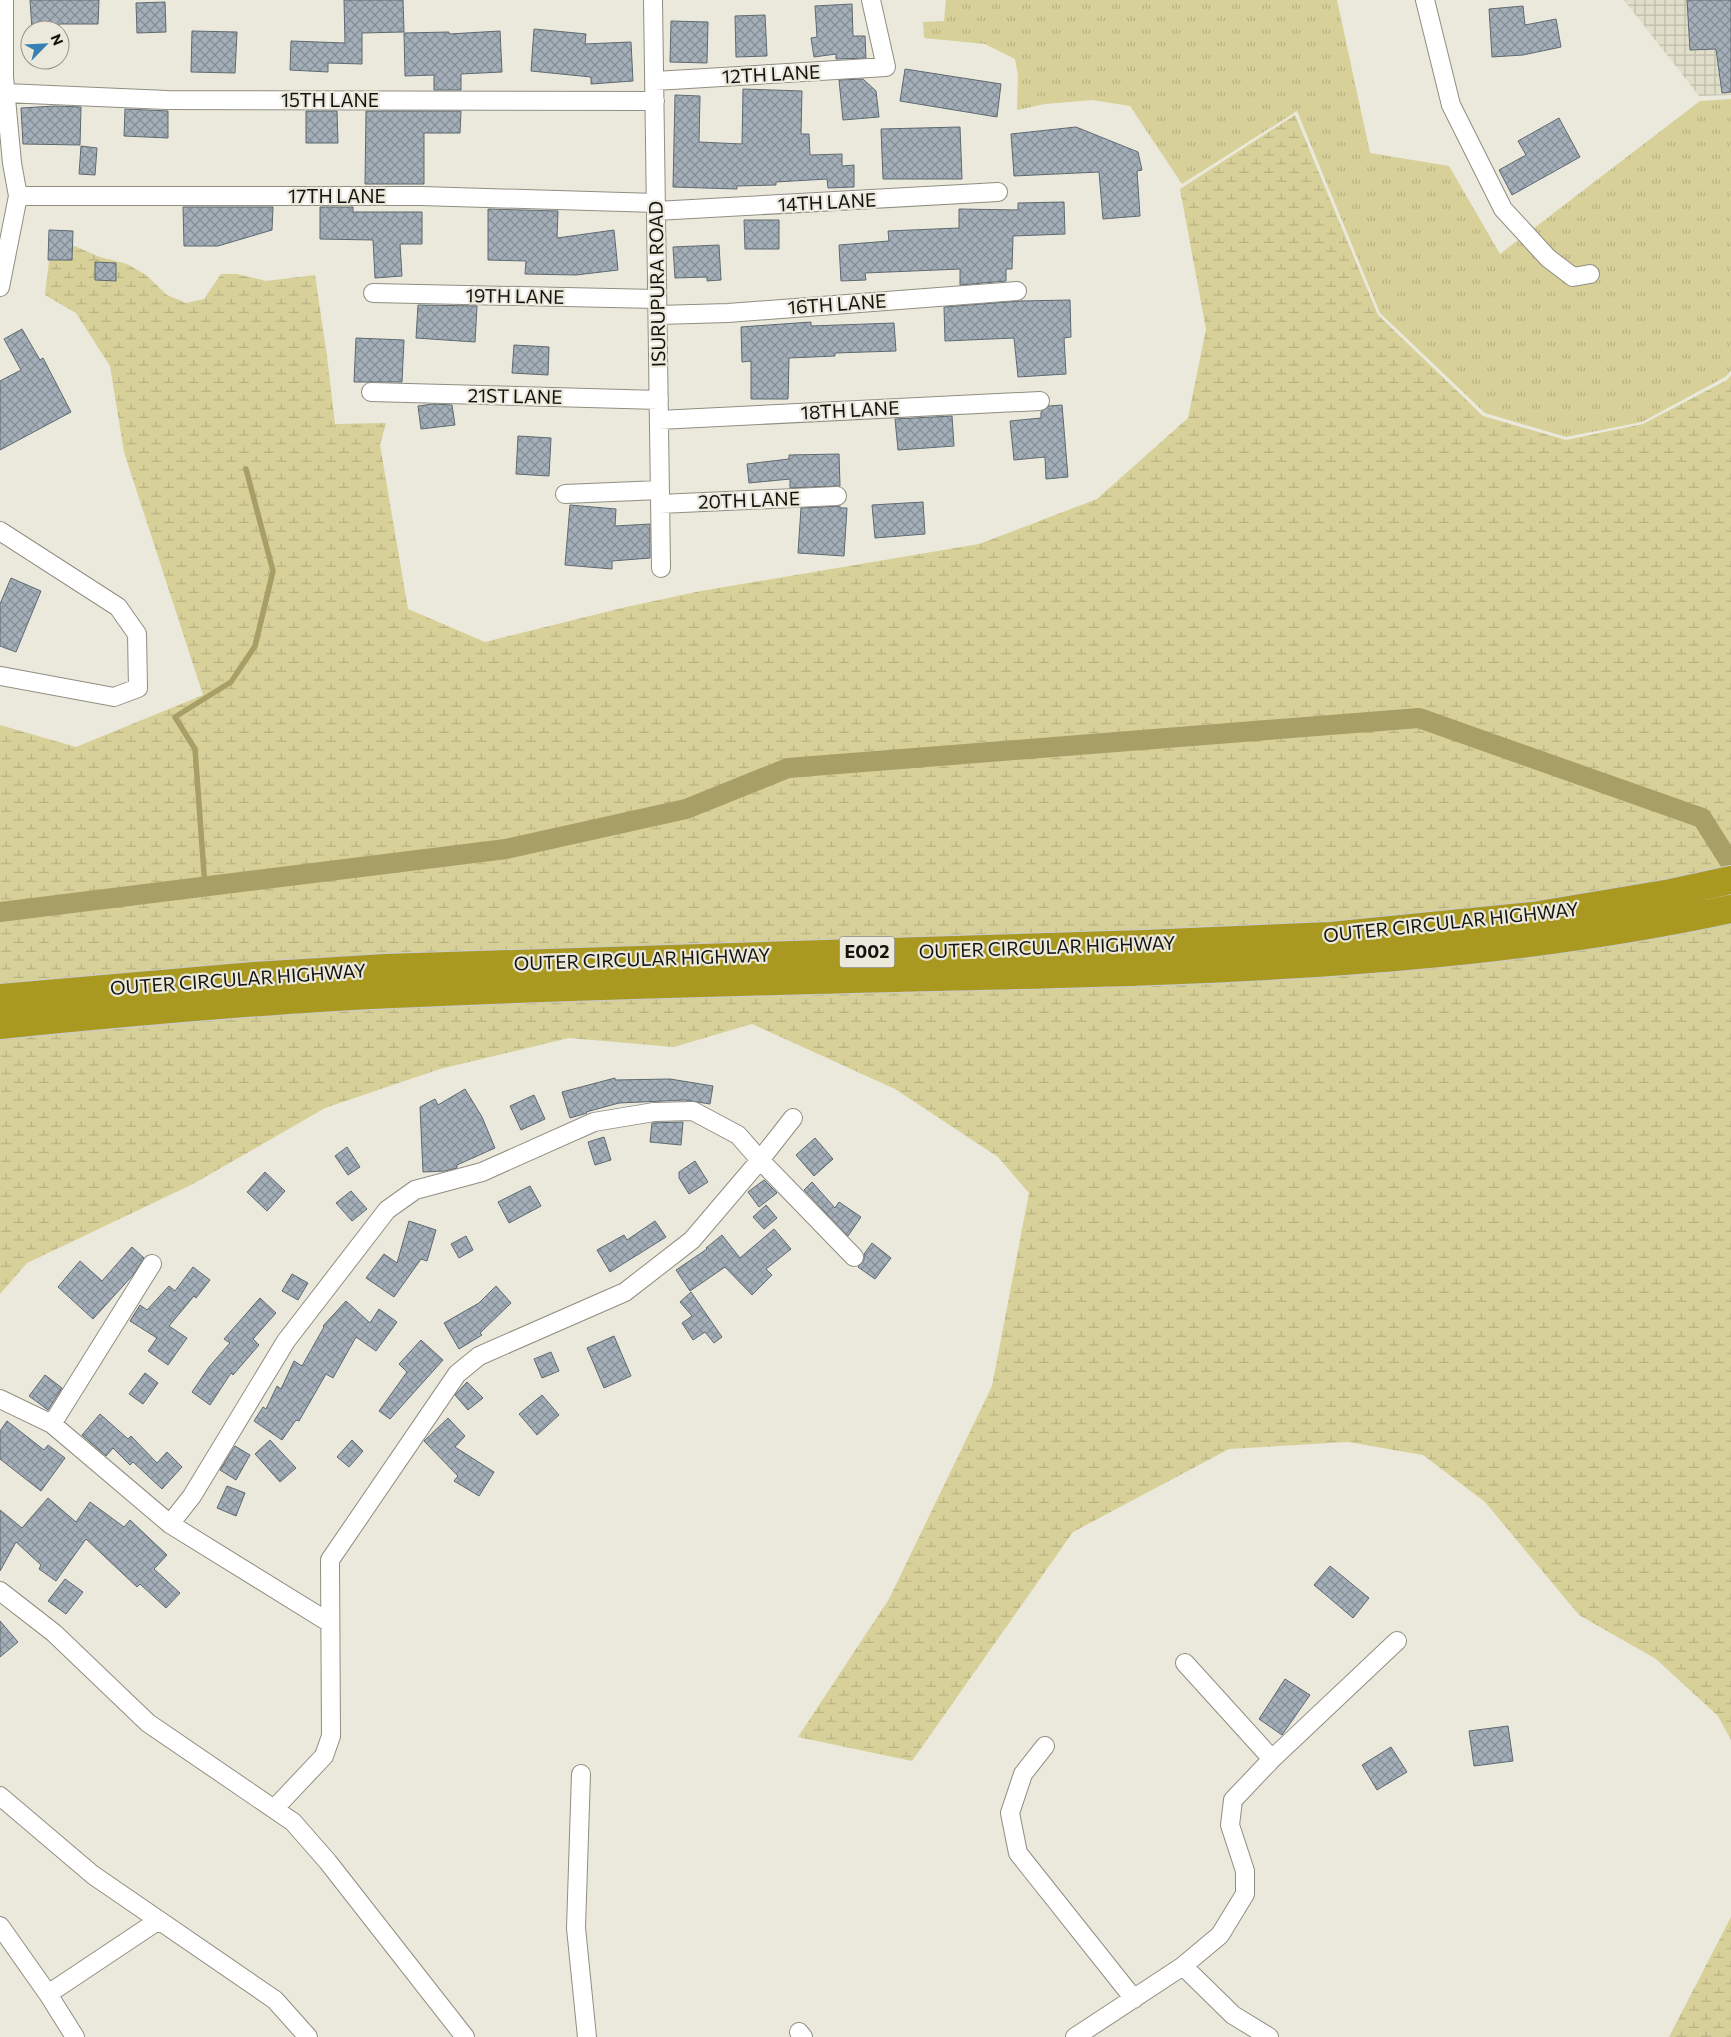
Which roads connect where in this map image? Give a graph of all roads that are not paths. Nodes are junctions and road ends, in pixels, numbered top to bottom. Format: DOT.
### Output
graph roads {
  1 [pos="4,0"];
  2 [pos="653,0"];
  3 [pos="871,0"];
  4 [pos="1425,0"];
  5 [pos="2,38"];
  6 [pos="655,81"];
  7 [pos="5,92"];
  8 [pos="655,101"];
  9 [pos="6,163"];
  10 [pos="998,192"];
  11 [pos="18,196"];
  12 [pos="656,207"];
  13 [pos="1590,274"];
  14 [pos="0,287"];
  15 [pos="1017,291"];
  16 [pos="373,293"];
  17 [pos="658,307"];
  18 [pos="371,392"];
  19 [pos="659,400"];
  20 [pos="1040,401"];
  21 [pos="659,420"];
  22 [pos="566,494"];
  23 [pos="837,496"];
  24 [pos="660,497"];
  25 [pos="0,531"];
  26 [pos="661,568"];
  27 [pos="1,676"];
  28 [pos="1731,880"];
  29 [pos="1731,909"];
  30 [pos="0,998"];
  31 [pos="0,1025"];
  32 [pos="793,1118"];
  33 [pos="760,1160"];
  34 [pos="854,1257"];
  35 [pos="152,1264"];
  36 [pos="0,1399"];
  37 [pos="52,1424"];
  38 [pos="170,1524"];
  39 [pos="0,1591"];
  40 [pos="330,1623"];
  41 [pos="1397,1641"];
  42 [pos="1185,1663"];
  43 [pos="1045,1746"];
  44 [pos="1272,1759"];
  45 [pos="582,1774"];
  46 [pos="0,1796"];
  47 [pos="274,1809"];
  48 [pos="159,1920"];
  49 [pos="0,1926"];
  50 [pos="1184,1966"];
  51 [pos="48,1994"];
  52 [pos="1134,1999"];
  53 [pos="75,2037"];
  54 [pos="308,2037"];
  55 [pos="465,2037"];
  56 [pos="587,2037"];
  57 [pos="1075,2037"];
  58 [pos="1269,2037"];
  1 -- 5 [label="street"];
  2 -- 6 [label="street, ISURUPURA ROAD"];
  3 -- 6 [label="street, 12TH LANE"];
  4 -- 13 [label="street"];
  5 -- 7 [label="street"];
  6 -- 8 [label="street, ISURUPURA ROAD"];
  7 -- 8 [label="street, 15TH LANE"];
  7 -- 9 [label="street"];
  8 -- 12 [label="street, ISURUPURA ROAD"];
  9 -- 11 [label="street"];
  10 -- 12 [label="street, 14TH LANE"];
  11 -- 12 [label="street, 17TH LANE"];
  11 -- 14 [label="street"];
  12 -- 17 [label="street, ISURUPURA ROAD"];
  15 -- 17 [label="street, 16TH LANE"];
  16 -- 17 [label="street, 19TH LANE"];
  17 -- 19 [label="street, ISURUPURA ROAD"];
  18 -- 19 [label="street, 21ST LANE"];
  19 -- 21 [label="street, ISURUPURA ROAD"];
  20 -- 21 [label="street, 18TH LANE"];
  21 -- 24 [label="street, ISURUPURA ROAD"];
  22 -- 24 [label="street, 20TH LANE"];
  23 -- 24 [label="street, 20TH LANE"];
  24 -- 26 [label="street, ISURUPURA ROAD"];
  25 -- 27 [label="street"];
  28 -- 30 [label="highway, OUTER CIRCULAR HIGHWAY / E002"];
  29 -- 31 [label="highway, OUTER CIRCULAR HIGHWAY / E002"];
  32 -- 33 [label="street"];
  33 -- 34 [label="street"];
  33 -- 38 [label="street"];
  33 -- 40 [label="street"];
  35 -- 37 [label="street"];
  36 -- 37 [label="street"];
  37 -- 38 [label="street"];
  38 -- 40 [label="street"];
  39 -- 47 [label="street"];
  40 -- 47 [label="street"];
  41 -- 44 [label="street"];
  42 -- 44 [label="street"];
  43 -- 52 [label="street"];
  44 -- 50 [label="street"];
  45 -- 56 [label="street"];
  46 -- 48 [label="street"];
  47 -- 55 [label="street"];
  48 -- 51 [label="street"];
  48 -- 54 [label="street"];
  49 -- 51 [label="street"];
  50 -- 52 [label="street"];
  50 -- 58 [label="street"];
  51 -- 53 [label="street"];
  52 -- 57 [label="street"];
}
